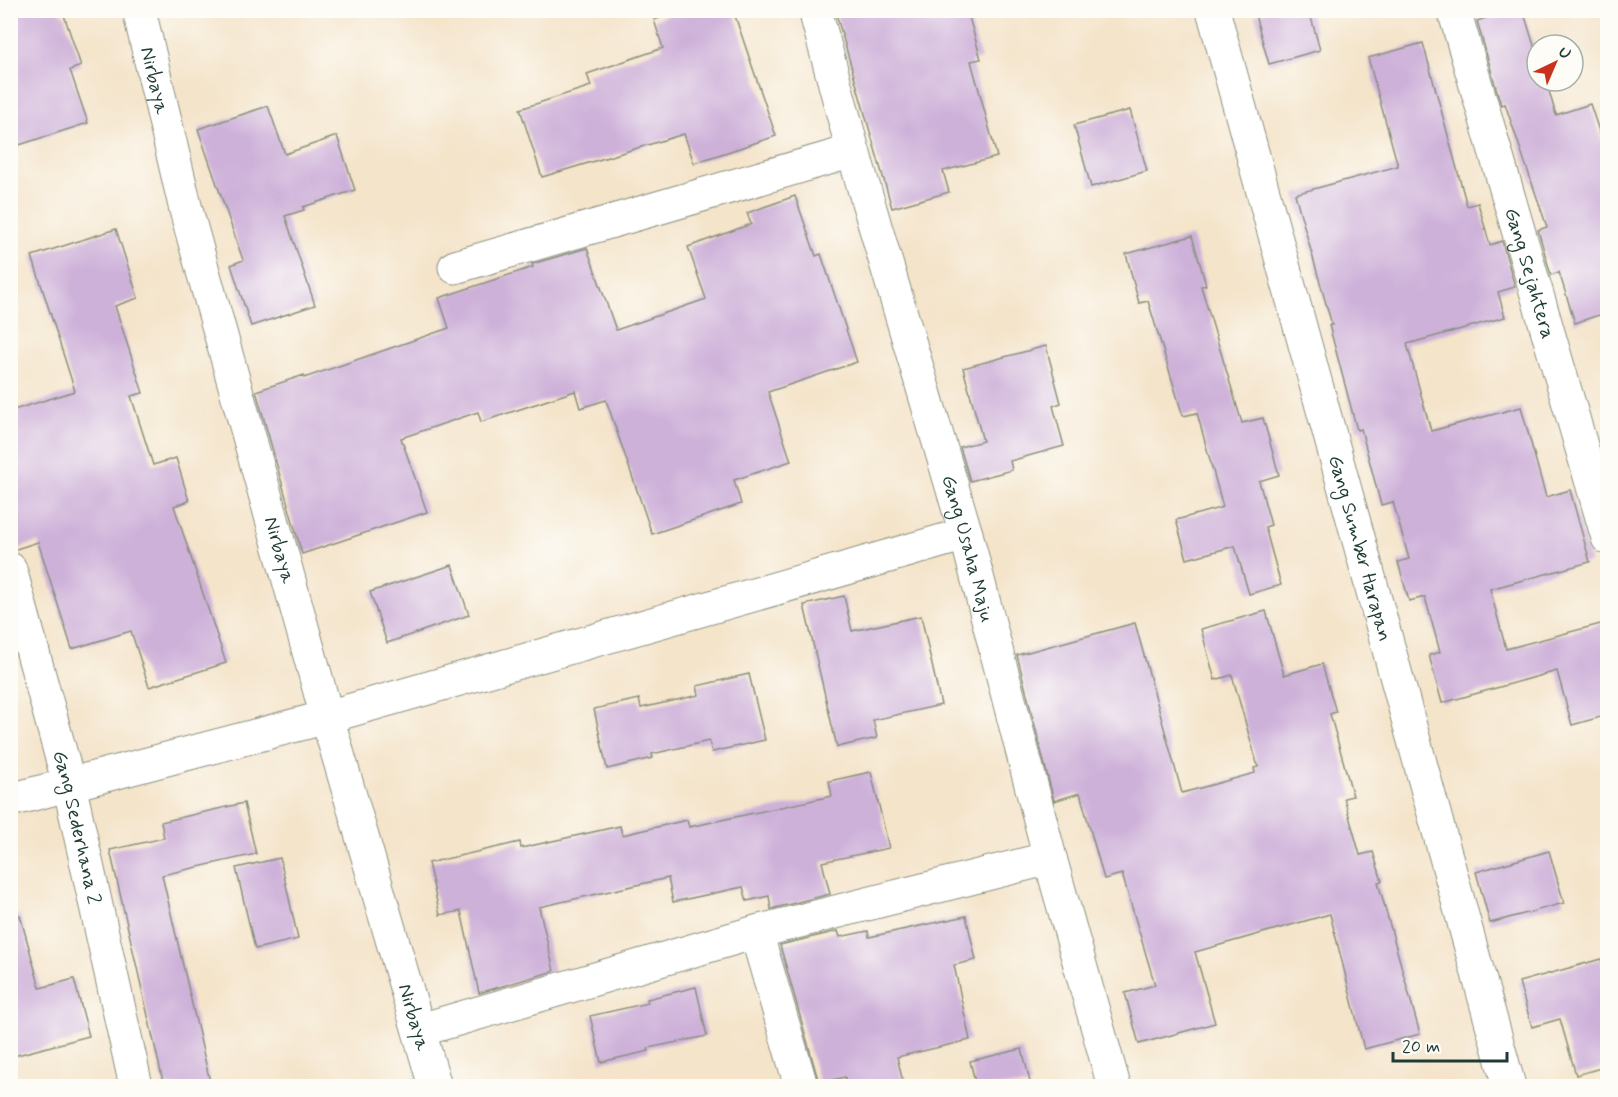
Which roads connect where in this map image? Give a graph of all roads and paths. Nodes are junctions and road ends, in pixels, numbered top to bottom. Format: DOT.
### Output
graph roads {
  1 [pos="139,10"];
  2 [pos="815,10"];
  3 [pos="1213,10"];
  4 [pos="1454,10"];
  5 [pos="853,151"];
  6 [pos="455,267"];
  7 [pos="966,534"];
  8 [pos="1608,538"];
  9 [pos="10,569"];
  10 [pos="327,717"];
  11 [pos="69,784"];
  12 [pos="10,800"];
  13 [pos="1050,858"];
  14 [pos="756,932"];
  15 [pos="420,1030"];
  16 [pos="136,1086"];
  17 [pos="435,1086"];
  18 [pos="801,1086"];
  19 [pos="1114,1086"];
  20 [pos="1509,1086"];
  1 -- 10 [label="street, Nirbaya"];
  2 -- 5 [label="street, Gang Usaha Maju"];
  3 -- 20 [label="street, Gang Sumber Harapan"];
  4 -- 8 [label="street, Gang Sejahtera"];
  5 -- 6 [label="street"];
  5 -- 7 [label="street, Gang Usaha Maju"];
  7 -- 10 [label="street"];
  7 -- 13 [label="street, Gang Usaha Maju"];
  9 -- 11 [label="street, Gang Sederhana 2"];
  10 -- 11 [label="street"];
  10 -- 15 [label="street, Nirbaya"];
  11 -- 12 [label="street"];
  11 -- 16 [label="street, Gang Sederhana 2"];
  13 -- 14 [label="street"];
  13 -- 19 [label="street, Gang Usaha Maju"];
  14 -- 15 [label="street"];
  14 -- 18 [label="street"];
  15 -- 17 [label="street, Nirbaya"];
}
